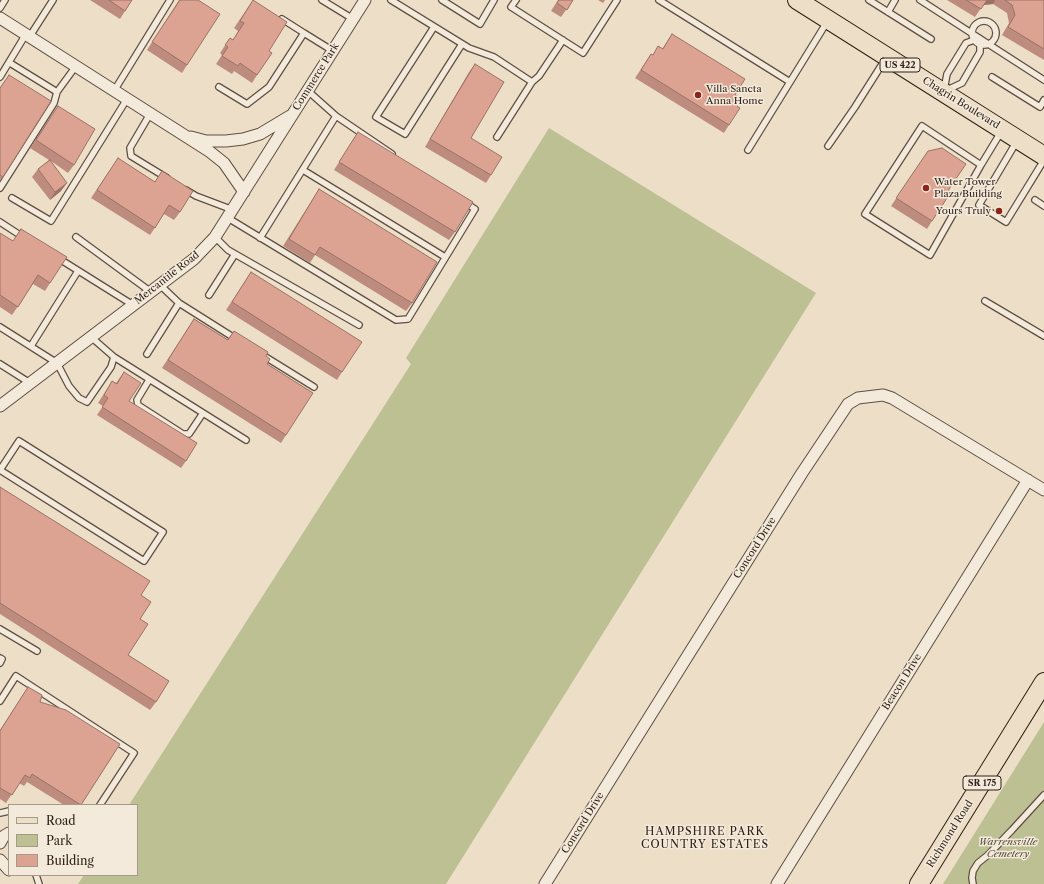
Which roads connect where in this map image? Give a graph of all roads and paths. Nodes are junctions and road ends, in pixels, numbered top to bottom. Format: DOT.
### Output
graph roads {
  1 [pos="5,0"];
  2 [pos="53,0"];
  3 [pos="170,0"];
  4 [pos="322,0"];
  5 [pos="365,0"];
  6 [pos="391,0"];
  7 [pos="442,0"];
  8 [pos="494,0"];
  9 [pos="516,0"];
  10 [pos="617,0"];
  11 [pos="659,0"];
  12 [pos="798,0"];
  13 [pos="869,0"];
  14 [pos="895,0"];
  15 [pos="920,0"];
  16 [pos="0,8"];
  17 [pos="888,12"];
  18 [pos="278,17"];
  19 [pos="0,18"];
  20 [pos="353,19"];
  21 [pos="828,19"];
  22 [pos="434,27"];
  23 [pos="304,33"];
  24 [pos="972,33"];
  25 [pos="28,35"];
  26 [pos="931,39"];
  27 [pos="977,39"];
  28 [pos="563,40"];
  29 [pos="462,44"];
  30 [pos="989,44"];
  31 [pos="980,45"];
  32 [pos="333,51"];
  33 [pos="887,56"];
  34 [pos="10,63"];
  35 [pos="76,66"];
  36 [pos="0,77"];
  37 [pos="992,77"];
  38 [pos="1044,80"];
  39 [pos="532,82"];
  40 [pos="790,82"];
  41 [pos="219,87"];
  42 [pos="114,91"];
  43 [pos="308,91"];
  44 [pos="57,92"];
  45 [pos="944,92"];
  46 [pos="127,99"];
  47 [pos="1044,100"];
  48 [pos="294,113"];
  49 [pos="150,114"];
  50 [pos="336,116"];
  51 [pos="1002,129"];
  52 [pos="181,135"];
  53 [pos="497,137"];
  54 [pos="1018,139"];
  55 [pos="828,146"];
  56 [pos="748,150"];
  57 [pos="1043,155"];
  58 [pos="396,156"];
  59 [pos="981,165"];
  60 [pos="303,170"];
  61 [pos="170,180"];
  62 [pos="0,188"];
  63 [pos="183,188"];
  64 [pos="244,192"];
  65 [pos="12,198"];
  66 [pos="462,200"];
  67 [pos="1035,200"];
  68 [pos="1044,206"];
  69 [pos="231,214"];
  70 [pos="0,222"];
  71 [pos="76,237"];
  72 [pos="215,237"];
  73 [pos="26,238"];
  74 [pos="260,238"];
  75 [pos="52,254"];
  76 [pos="235,254"];
  77 [pos="445,258"];
  78 [pos="78,271"];
  79 [pos="156,289"];
  80 [pos="209,295"];
  81 [pos="985,301"];
  82 [pos="179,303"];
  83 [pos="133,305"];
  84 [pos="359,325"];
  85 [pos="0,327"];
  86 [pos="1044,336"];
  87 [pos="92,337"];
  88 [pos="240,341"];
  89 [pos="31,346"];
  90 [pos="147,354"];
  91 [pos="260,354"];
  92 [pos="114,357"];
  93 [pos="57,363"];
  94 [pos="0,364"];
  95 [pos="149,380"];
  96 [pos="30,383"];
  97 [pos="314,387"];
  98 [pos="0,406"];
  99 [pos="203,413"];
  100 [pos="246,440"];
  101 [pos="0,470"];
  102 [pos="1028,480"];
  103 [pos="1044,490"];
  104 [pos="0,629"];
  105 [pos="37,651"];
  106 [pos="0,658"];
  107 [pos="0,663"];
  108 [pos="1044,682"];
  109 [pos="0,701"];
  110 [pos="1044,795"];
  111 [pos="101,804"];
  112 [pos="8,834"];
  113 [pos="0,843"];
  114 [pos="0,860"];
  115 [pos="8,869"];
  116 [pos="545,884"];
  117 [pos="777,884"];
  118 [pos="919,884"];
  119 [pos="973,884"];
  1 -- 16 [label="lane"];
  2 -- 25 [label="lane"];
  3 -- 42 [label="lane"];
  4 -- 20 [label="lane"];
  5 -- 20 [label="street, Commerce Park"];
  6 -- 22 [label="lane"];
  7 -- 8 [label="lane"];
  9 -- 28 [label="lane"];
  10 -- 28 [label="lane"];
  11 -- 40 [label="lane"];
  12 -- 21 [label="main road, Chagrin Boulevard / US 422"];
  13 -- 17 [label="lane"];
  14 -- 17 [label="lane"];
  15 -- 24 [label="lane"];
  17 -- 26 [label="lane"];
  18 -- 23 [label="lane"];
  19 -- 25 [label="street, Commerce Park"];
  20 -- 32 [label="street, Commerce Park"];
  21 -- 33 [label="main road, Chagrin Boulevard / US 422"];
  21 -- 40 [label="lane"];
  22 -- 29 [label="lane"];
  22 -- 29 [label="lane"];
  23 -- 32 [label="lane"];
  23 -- 41 [label="lane"];
  24 -- 27 [label="lane"];
  24 -- 30 [label="lane"];
  25 -- 34 [label="lane"];
  25 -- 35 [label="street, Commerce Park"];
  27 -- 30 [label="lane"];
  27 -- 31 [label="lane"];
  27 -- 45 [label="lane"];
  28 -- 39 [label="lane"];
  29 -- 39 [label="lane"];
  30 -- 31 [label="lane"];
  30 -- 38 [label="lane"];
  31 -- 45 [label="lane"];
  32 -- 43 [label="street, Commerce Park"];
  33 -- 45 [label="main road, Chagrin Boulevard / US 422"];
  33 -- 55 [label="lane"];
  34 -- 36 [label="lane"];
  34 -- 44 [label="lane"];
  35 -- 42 [label="street, Commerce Park"];
  35 -- 44 [label="lane"];
  37 -- 47 [label="lane"];
  39 -- 53 [label="lane"];
  40 -- 56 [label="lane"];
  42 -- 46 [label="street, Commerce Park"];
  43 -- 48 [label="street, Commerce Park"];
  43 -- 50 [label="lane"];
  44 -- 62 [label="lane"];
  45 -- 51 [label="main road, Chagrin Boulevard / US 422"];
  46 -- 49 [label="street, Commerce Park"];
  46 -- 65 [label="lane"];
  48 -- 52 [label="street, Commerce Park"];
  48 -- 64 [label="street, Mercantile Road"];
  49 -- 52 [label="street, Commerce Park"];
  49 -- 61 [label="lane"];
  50 -- 58 [label="lane"];
  50 -- 60 [label="lane"];
  51 -- 54 [label="main road, Chagrin Boulevard / US 422"];
  51 -- 59 [label="lane"];
  52 -- 64 [label="street, Commerce Park"];
  54 -- 57 [label="main road, Chagrin Boulevard / US 422"];
  54 -- 57 [label="lane"];
  59 -- 59 [label="lane"];
  60 -- 74 [label="lane"];
  60 -- 77 [label="lane"];
  63 -- 69 [label="lane"];
  64 -- 69 [label="street, Mercantile Road"];
  66 -- 77 [label="lane"];
  67 -- 68 [label="lane"];
  69 -- 72 [label="street, Mercantile Road"];
  69 -- 74 [label="lane"];
  70 -- 73 [label="lane"];
  71 -- 79 [label="lane"];
  72 -- 76 [label="lane"];
  72 -- 79 [label="street, Mercantile Road"];
  74 -- 77 [label="lane"];
  75 -- 78 [label="lane"];
  76 -- 80 [label="lane"];
  76 -- 84 [label="lane"];
  78 -- 83 [label="lane"];
  78 -- 89 [label="lane"];
  79 -- 82 [label="lane"];
  79 -- 83 [label="street, Mercantile Road"];
  81 -- 86 [label="lane"];
  82 -- 88 [label="lane"];
  82 -- 90 [label="lane"];
  83 -- 87 [label="street, Mercantile Road"];
  85 -- 89 [label="lane"];
  87 -- 92 [label="lane"];
  87 -- 93 [label="street, Mercantile Road"];
  89 -- 93 [label="lane"];
  91 -- 97 [label="lane"];
  92 -- 93 [label="lane"];
  92 -- 95 [label="lane"];
  93 -- 96 [label="street, Mercantile Road"];
  94 -- 96 [label="lane"];
  95 -- 99 [label="lane"];
  95 -- 99 [label="lane"];
  96 -- 98 [label="street, Mercantile Road"];
  99 -- 100 [label="lane"];
  101 -- 101 [label="lane"];
  102 -- 103 [label="street, Concord Drive"];
  102 -- 116 [label="street, Concord Drive"];
  102 -- 117 [label="street, Beacon Drive"];
  104 -- 105 [label="lane"];
  106 -- 107 [label="lane"];
  108 -- 118 [label="main road, Richmond Road / SR 175"];
  109 -- 111 [label="lane"];
  110 -- 119 [label="lane"];
  112 -- 113 [label="street"];
  114 -- 115 [label="street"];
}
